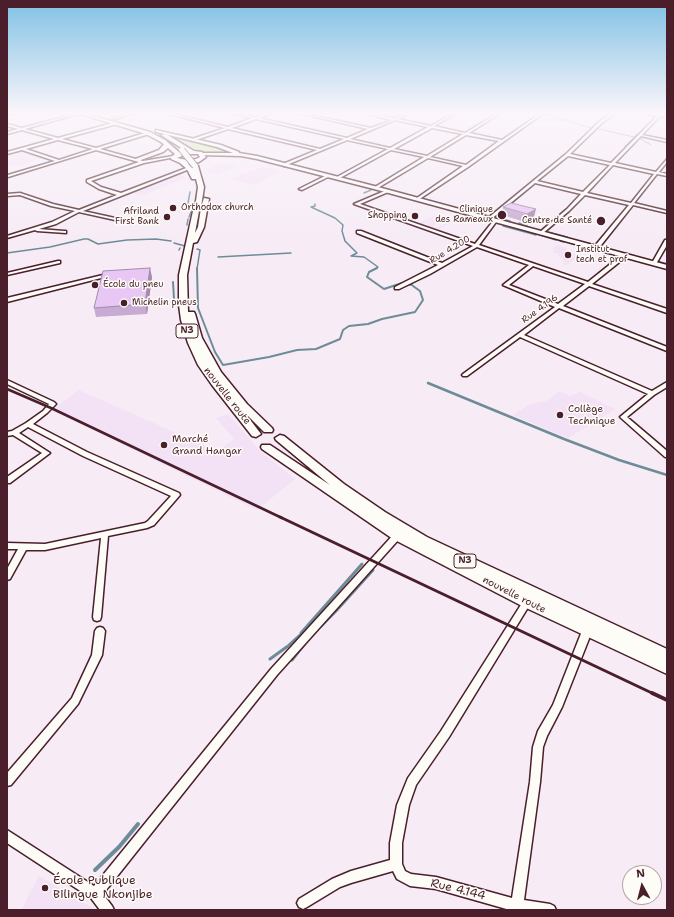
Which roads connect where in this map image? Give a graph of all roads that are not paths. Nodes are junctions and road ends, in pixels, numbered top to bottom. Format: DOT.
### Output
graph roads {
  1 [pos="43,156"];
  2 [pos="76,156"];
  3 [pos="122,156"];
  4 [pos="148,156"];
  5 [pos="181,156"];
  6 [pos="219,156"];
  7 [pos="244,156"];
  8 [pos="307,156"];
  9 [pos="378,156"];
  10 [pos="419,156"];
  11 [pos="431,156"];
  12 [pos="481,156"];
  13 [pos="566,156"];
  14 [pos="571,156"];
  15 [pos="620,156"];
  16 [pos="178,157"];
  17 [pos="202,157"];
  18 [pos="428,158"];
  19 [pos="136,160"];
  20 [pos="667,160"];
  21 [pos="59,161"];
  22 [pos="143,162"];
  23 [pos="612,164"];
  24 [pos="284,165"];
  25 [pos="467,166"];
  26 [pos="193,167"];
  27 [pos="657,173"];
  28 [pos="667,175"];
  29 [pos="9,176"];
  30 [pos="328,176"];
  31 [pos="338,178"];
  32 [pos="534,182"];
  33 [pos="376,188"];
  34 [pos="301,189"];
  35 [pos="386,191"];
  36 [pos="583,193"];
  37 [pos="7,195"];
  38 [pos="122,195"];
  39 [pos="418,199"];
  40 [pos="632,204"];
  41 [pos="79,211"];
  42 [pos="667,212"];
  43 [pos="114,219"];
  44 [pos="492,220"];
  45 [pos="35,230"];
  46 [pos="64,232"];
  47 [pos="359,232"];
  48 [pos="542,233"];
  49 [pos="7,237"];
  50 [pos="192,241"];
  51 [pos="667,241"];
  52 [pos="476,246"];
  53 [pos="596,248"];
  54 [pos="625,255"];
  55 [pos="58,262"];
  56 [pos="654,263"];
  57 [pos="442,265"];
  58 [pos="532,265"];
  59 [pos="667,267"];
  60 [pos="7,274"];
  61 [pos="107,275"];
  62 [pos="589,284"];
  63 [pos="397,288"];
  64 [pos="7,300"];
  65 [pos="559,306"];
  66 [pos="667,311"];
  67 [pos="520,335"];
  68 [pos="667,349"];
  69 [pos="465,375"];
  70 [pos="7,382"];
  71 [pos="667,384"];
  72 [pos="652,394"];
  73 [pos="28,424"];
  74 [pos="268,430"];
  75 [pos="10,434"];
  76 [pos="256,434"];
  77 [pos="280,438"];
  78 [pos="266,447"];
  79 [pos="667,455"];
  80 [pos="7,481"];
  81 [pos="104,535"];
  82 [pos="397,536"];
  83 [pos="7,546"];
  84 [pos="23,547"];
  85 [pos="7,577"];
  86 [pos="527,602"];
  87 [pos="97,617"];
  88 [pos="100,631"];
  89 [pos="587,631"];
  90 [pos="667,656"];
  91 [pos="667,667"];
  92 [pos="7,781"];
  93 [pos="9,841"];
  94 [pos="396,864"];
  95 [pos="95,894"];
  96 [pos="303,903"];
  97 [pos="516,907"];
  98 [pos="108,910"];
  99 [pos="550,910"];
  1 -- 21 [label="street"];
  2 -- 21 [label="street"];
  3 -- 19 [label="street"];
  4 -- 19 [label="main road"];
  5 -- 16 [label="highway"];
  6 -- 17 [label="main road"];
  7 -- 24 [label="main road"];
  8 -- 24 [label="street"];
  9 -- 31 [label="street"];
  10 -- 18 [label="street"];
  11 -- 18 [label="street"];
  12 -- 25 [label="street"];
  13 -- 32 [label="street, Rue 4.200"];
  14 -- 23 [label="street"];
  15 -- 23 [label="street"];
  16 -- 17 [label="highway"];
  16 -- 22 [label="street"];
  16 -- 26 [label="highway"];
  16 -- 26 [label="highway, bridge"];
  17 -- 50 [label="highway, nouvelle route / N3"];
  18 -- 25 [label="street"];
  18 -- 33 [label="street"];
  19 -- 22 [label="street"];
  20 -- 27 [label="street"];
  21 -- 29 [label="street"];
  22 -- 38 [label="street"];
  23 -- 27 [label="street"];
  23 -- 36 [label="street"];
  24 -- 30 [label="main road"];
  25 -- 39 [label="street"];
  26 -- 38 [label="street"];
  26 -- 50 [label="highway, nouvelle route / N3"];
  26 -- 50 [label="highway, nouvelle route / N3"];
  27 -- 28 [label="street"];
  27 -- 40 [label="street"];
  30 -- 31 [label="main road"];
  30 -- 34 [label="street"];
  31 -- 33 [label="main road"];
  32 -- 36 [label="street"];
  32 -- 44 [label="street, Rue 4.200"];
  33 -- 35 [label="main road"];
  35 -- 39 [label="main road"];
  35 -- 52 [label="street"];
  36 -- 40 [label="street"];
  36 -- 48 [label="street"];
  37 -- 41 [label="street"];
  38 -- 41 [label="street"];
  39 -- 44 [label="main road"];
  40 -- 42 [label="street"];
  40 -- 53 [label="street"];
  41 -- 43 [label="street"];
  41 -- 45 [label="street"];
  44 -- 48 [label="main road"];
  44 -- 52 [label="street, Rue 4.200"];
  45 -- 46 [label="street"];
  45 -- 49 [label="street"];
  47 -- 57 [label="street"];
  48 -- 53 [label="main road"];
  50 -- 74 [label="highway, nouvelle route / N3"];
  50 -- 76 [label="highway, nouvelle route / N3"];
  51 -- 56 [label="street"];
  52 -- 57 [label="street, Rue 4.200"];
  52 -- 58 [label="street"];
  53 -- 54 [label="main road"];
  54 -- 56 [label="main road"];
  54 -- 62 [label="street, Rue 4.196"];
  55 -- 60 [label="street"];
  56 -- 59 [label="main road"];
  57 -- 63 [label="street, Rue 4.200"];
  58 -- 62 [label="street"];
  58 -- 65 [label="street"];
  61 -- 64 [label="street"];
  62 -- 65 [label="street, Rue 4.196"];
  62 -- 66 [label="street"];
  65 -- 67 [label="street, Rue 4.196"];
  65 -- 68 [label="street"];
  67 -- 69 [label="street, Rue 4.196"];
  67 -- 72 [label="street"];
  70 -- 73 [label="street"];
  71 -- 72 [label="street"];
  72 -- 79 [label="street"];
  73 -- 75 [label="street"];
  73 -- 81 [label="street"];
  74 -- 76 [label="highway"];
  74 -- 77 [label="highway"];
  75 -- 80 [label="street"];
  76 -- 78 [label="highway"];
  77 -- 78 [label="highway"];
  77 -- 90 [label="highway, nouvelle route / N3"];
  78 -- 82 [label="highway, nouvelle route / N3"];
  81 -- 84 [label="street"];
  81 -- 87 [label="street"];
  82 -- 86 [label="highway, nouvelle route / N3"];
  82 -- 95 [label="street"];
  83 -- 84 [label="street"];
  84 -- 85 [label="street"];
  86 -- 89 [label="highway, nouvelle route / N3"];
  86 -- 94 [label="street"];
  88 -- 92 [label="street"];
  89 -- 91 [label="highway, nouvelle route / N3"];
  89 -- 97 [label="street"];
  93 -- 95 [label="street"];
  94 -- 96 [label="street"];
  94 -- 97 [label="street, Rue 4.144"];
  95 -- 98 [label="street"];
  97 -- 99 [label="street, Rue 4.144"];
}
